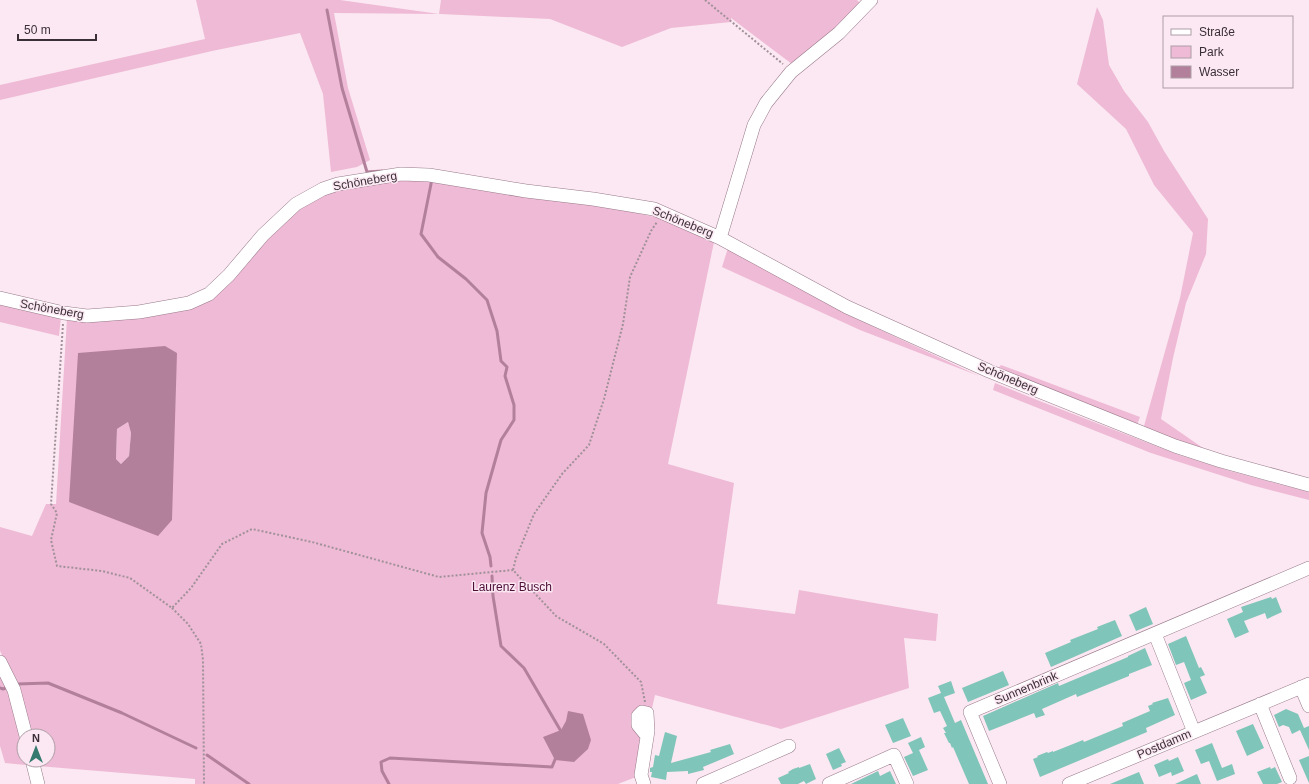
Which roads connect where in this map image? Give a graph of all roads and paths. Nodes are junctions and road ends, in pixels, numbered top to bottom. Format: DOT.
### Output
graph roads {
  1 [pos="705,0"];
  2 [pos="871,0"];
  3 [pos="791,72"];
  4 [pos="663,212"];
  5 [pos="720,238"];
  6 [pos="0,298"];
  7 [pos="64,313"];
  8 [pos="1309,485"];
  9 [pos="1309,568"];
  10 [pos="513,570"];
  11 [pos="172,608"];
  12 [pos="1155,634"];
  13 [pos="0,662"];
  14 [pos="1305,685"];
  15 [pos="1260,704"];
  16 [pos="1309,706"];
  17 [pos="647,713"];
  18 [pos="24,728"];
  19 [pos="1194,732"];
  20 [pos="789,746"];
  21 [pos="34,768"];
  22 [pos="1290,778"];
  23 [pos="38,784"];
  24 [pos="204,784"];
  25 [pos="644,784"];
  26 [pos="703,784"];
  27 [pos="829,784"];
  28 [pos="907,784"];
  29 [pos="1000,784"];
  30 [pos="1069,784"];
  1 -- 3 [label="path"];
  2 -- 3 [label="street, Schöneberg"];
  3 -- 5 [label="street, Schöneberg"];
  4 -- 5 [label="street, Schöneberg"];
  4 -- 7 [label="street, Schöneberg"];
  4 -- 10 [label="path"];
  5 -- 8 [label="street, Schöneberg"];
  6 -- 7 [label="street, Schöneberg"];
  7 -- 11 [label="path"];
  9 -- 12 [label="street, Sunnenbrink"];
  10 -- 11 [label="path"];
  10 -- 17 [label="path"];
  11 -- 24 [label="path"];
  12 -- 19 [label="street"];
  12 -- 29 [label="street, Sunnenbrink"];
  13 -- 18 [label="street"];
  14 -- 15 [label="street, Postdamm"];
  14 -- 16 [label="street, Postdamm"];
  15 -- 19 [label="street, Postdamm"];
  15 -- 22 [label="street"];
  17 -- 25 [label="street"];
  19 -- 30 [label="street, Postdamm"];
  20 -- 26 [label="street"];
  21 -- 23 [label="street"];
  27 -- 28 [label="street"];
}
